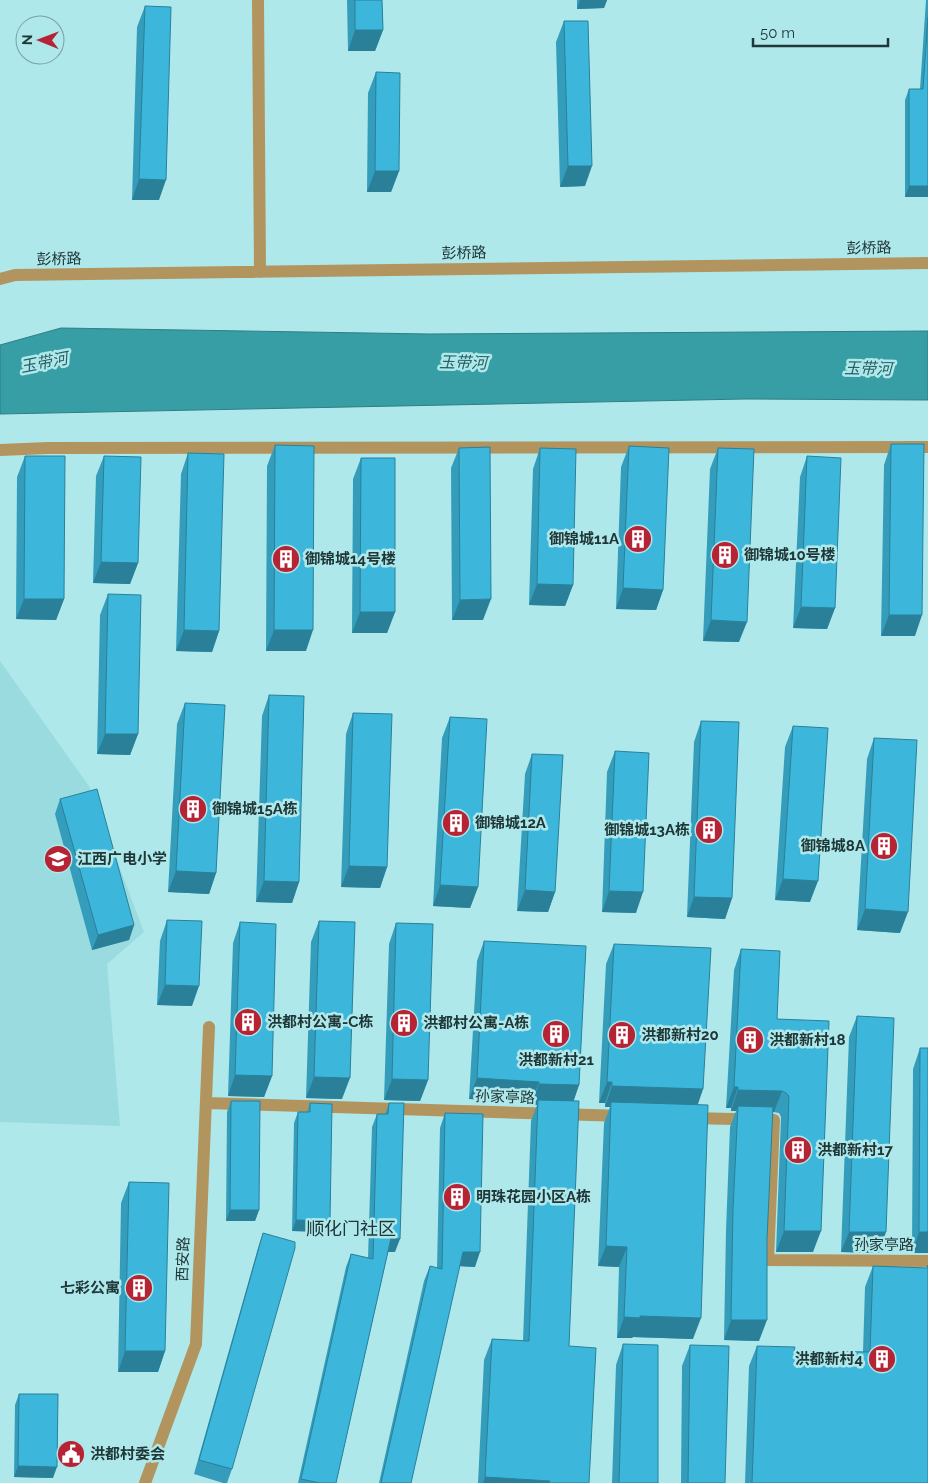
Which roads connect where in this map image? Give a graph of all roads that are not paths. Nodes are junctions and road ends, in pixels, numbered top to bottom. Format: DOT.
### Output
graph roads {
  1 [pos="258,0"];
  2 [pos="928,263"];
  3 [pos="260,272"];
  4 [pos="0,279"];
  5 [pos="928,447"];
  6 [pos="0,450"];
  7 [pos="209,1027"];
  8 [pos="206,1103"];
  9 [pos="636,1116"];
  10 [pos="675,1118"];
  11 [pos="928,1262"];
  12 [pos="145,1483"];
  1 -- 3 [label="street"];
  2 -- 3 [label="street, 彭桥路"];
  3 -- 4 [label="street, 彭桥路"];
  5 -- 6 [label="street"];
  7 -- 8 [label="street, 西安路"];
  8 -- 9 [label="street, 孙家亭路"];
  8 -- 12 [label="street, 西安路"];
  10 -- 11 [label="street, 孙家亭路"];
}
